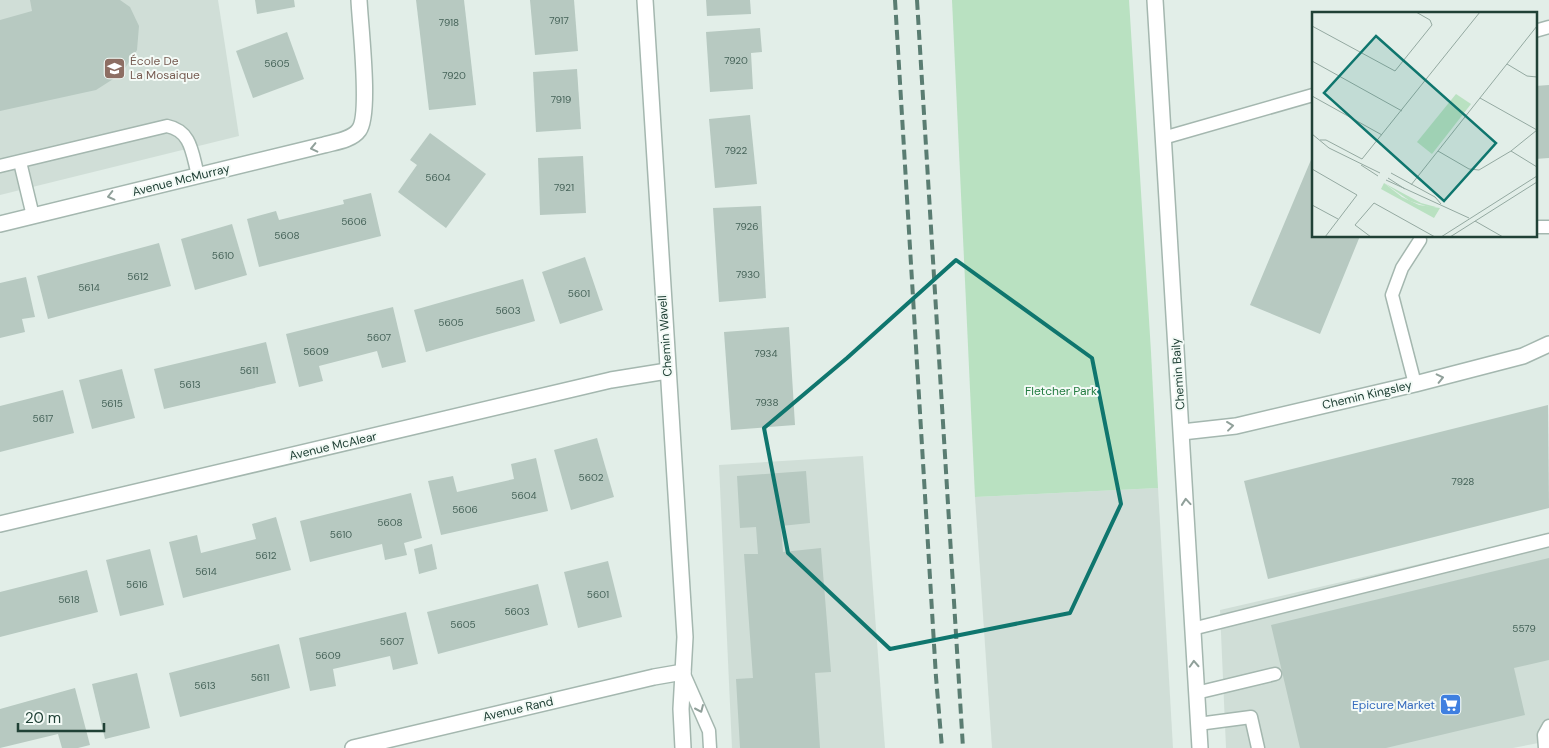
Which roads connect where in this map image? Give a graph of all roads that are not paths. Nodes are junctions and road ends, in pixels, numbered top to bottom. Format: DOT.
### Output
graph roads {
  1 [pos="359,0"];
  2 [pos="644,0"];
  3 [pos="1155,0"];
  4 [pos="1549,27"];
  5 [pos="1536,31"];
  6 [pos="1312,95"];
  7 [pos="1163,138"];
  8 [pos="20,162"];
  9 [pos="0,166"];
  10 [pos="198,175"];
  11 [pos="33,216"];
  12 [pos="0,224"];
  13 [pos="1536,227"];
  14 [pos="1549,227"];
  15 [pos="1420,240"];
  16 [pos="1549,344"];
  17 [pos="667,372"];
  18 [pos="1415,384"];
  19 [pos="1182,432"];
  20 [pos="0,524"];
  21 [pos="1549,540"];
  22 [pos="1192,629"];
  23 [pos="683,672"];
  24 [pos="1275,674"];
  25 [pos="1196,693"];
  26 [pos="1198,724"];
  27 [pos="1549,726"];
  28 [pos="353,748"];
  29 [pos="683,748"];
  30 [pos="710,748"];
  31 [pos="1200,748"];
  32 [pos="1258,748"];
  33 [pos="1544,748"];
  1 -- 10 [label="street, Avenue McMurray, one-way"];
  2 -- 17 [label="street, Chemin Wavell"];
  3 -- 7 [label="street, Chemin Baily"];
  4 -- 5 [label="lane"];
  6 -- 7 [label="lane"];
  7 -- 19 [label="street, Chemin Baily"];
  8 -- 9 [label="lane"];
  8 -- 10 [label="lane"];
  8 -- 11 [label="lane"];
  10 -- 11 [label="street, Avenue McMurray, one-way"];
  11 -- 12 [label="street, Avenue McMurray"];
  13 -- 14 [label="lane"];
  15 -- 18 [label="lane"];
  18 -- 16 [label="street, Chemin Kingsley, one-way"];
  17 -- 20 [label="street, Avenue McAlear"];
  17 -- 23 [label="street, Chemin Wavell"];
  19 -- 18 [label="street, Chemin Kingsley, one-way"];
  22 -- 19 [label="street, Chemin Baily, one-way"];
  21 -- 22 [label="lane"];
  25 -- 22 [label="street, Chemin Baily, one-way"];
  23 -- 28 [label="street, Avenue Rand"];
  23 -- 29 [label="street, Chemin Wavell"];
  23 -- 30 [label="lane, Chemin Wavell, one-way"];
  24 -- 25 [label="lane"];
  25 -- 26 [label="street, Chemin Baily"];
  26 -- 31 [label="street, Chemin Baily"];
  26 -- 32 [label="lane"];
  27 -- 33 [label="lane"];
}
